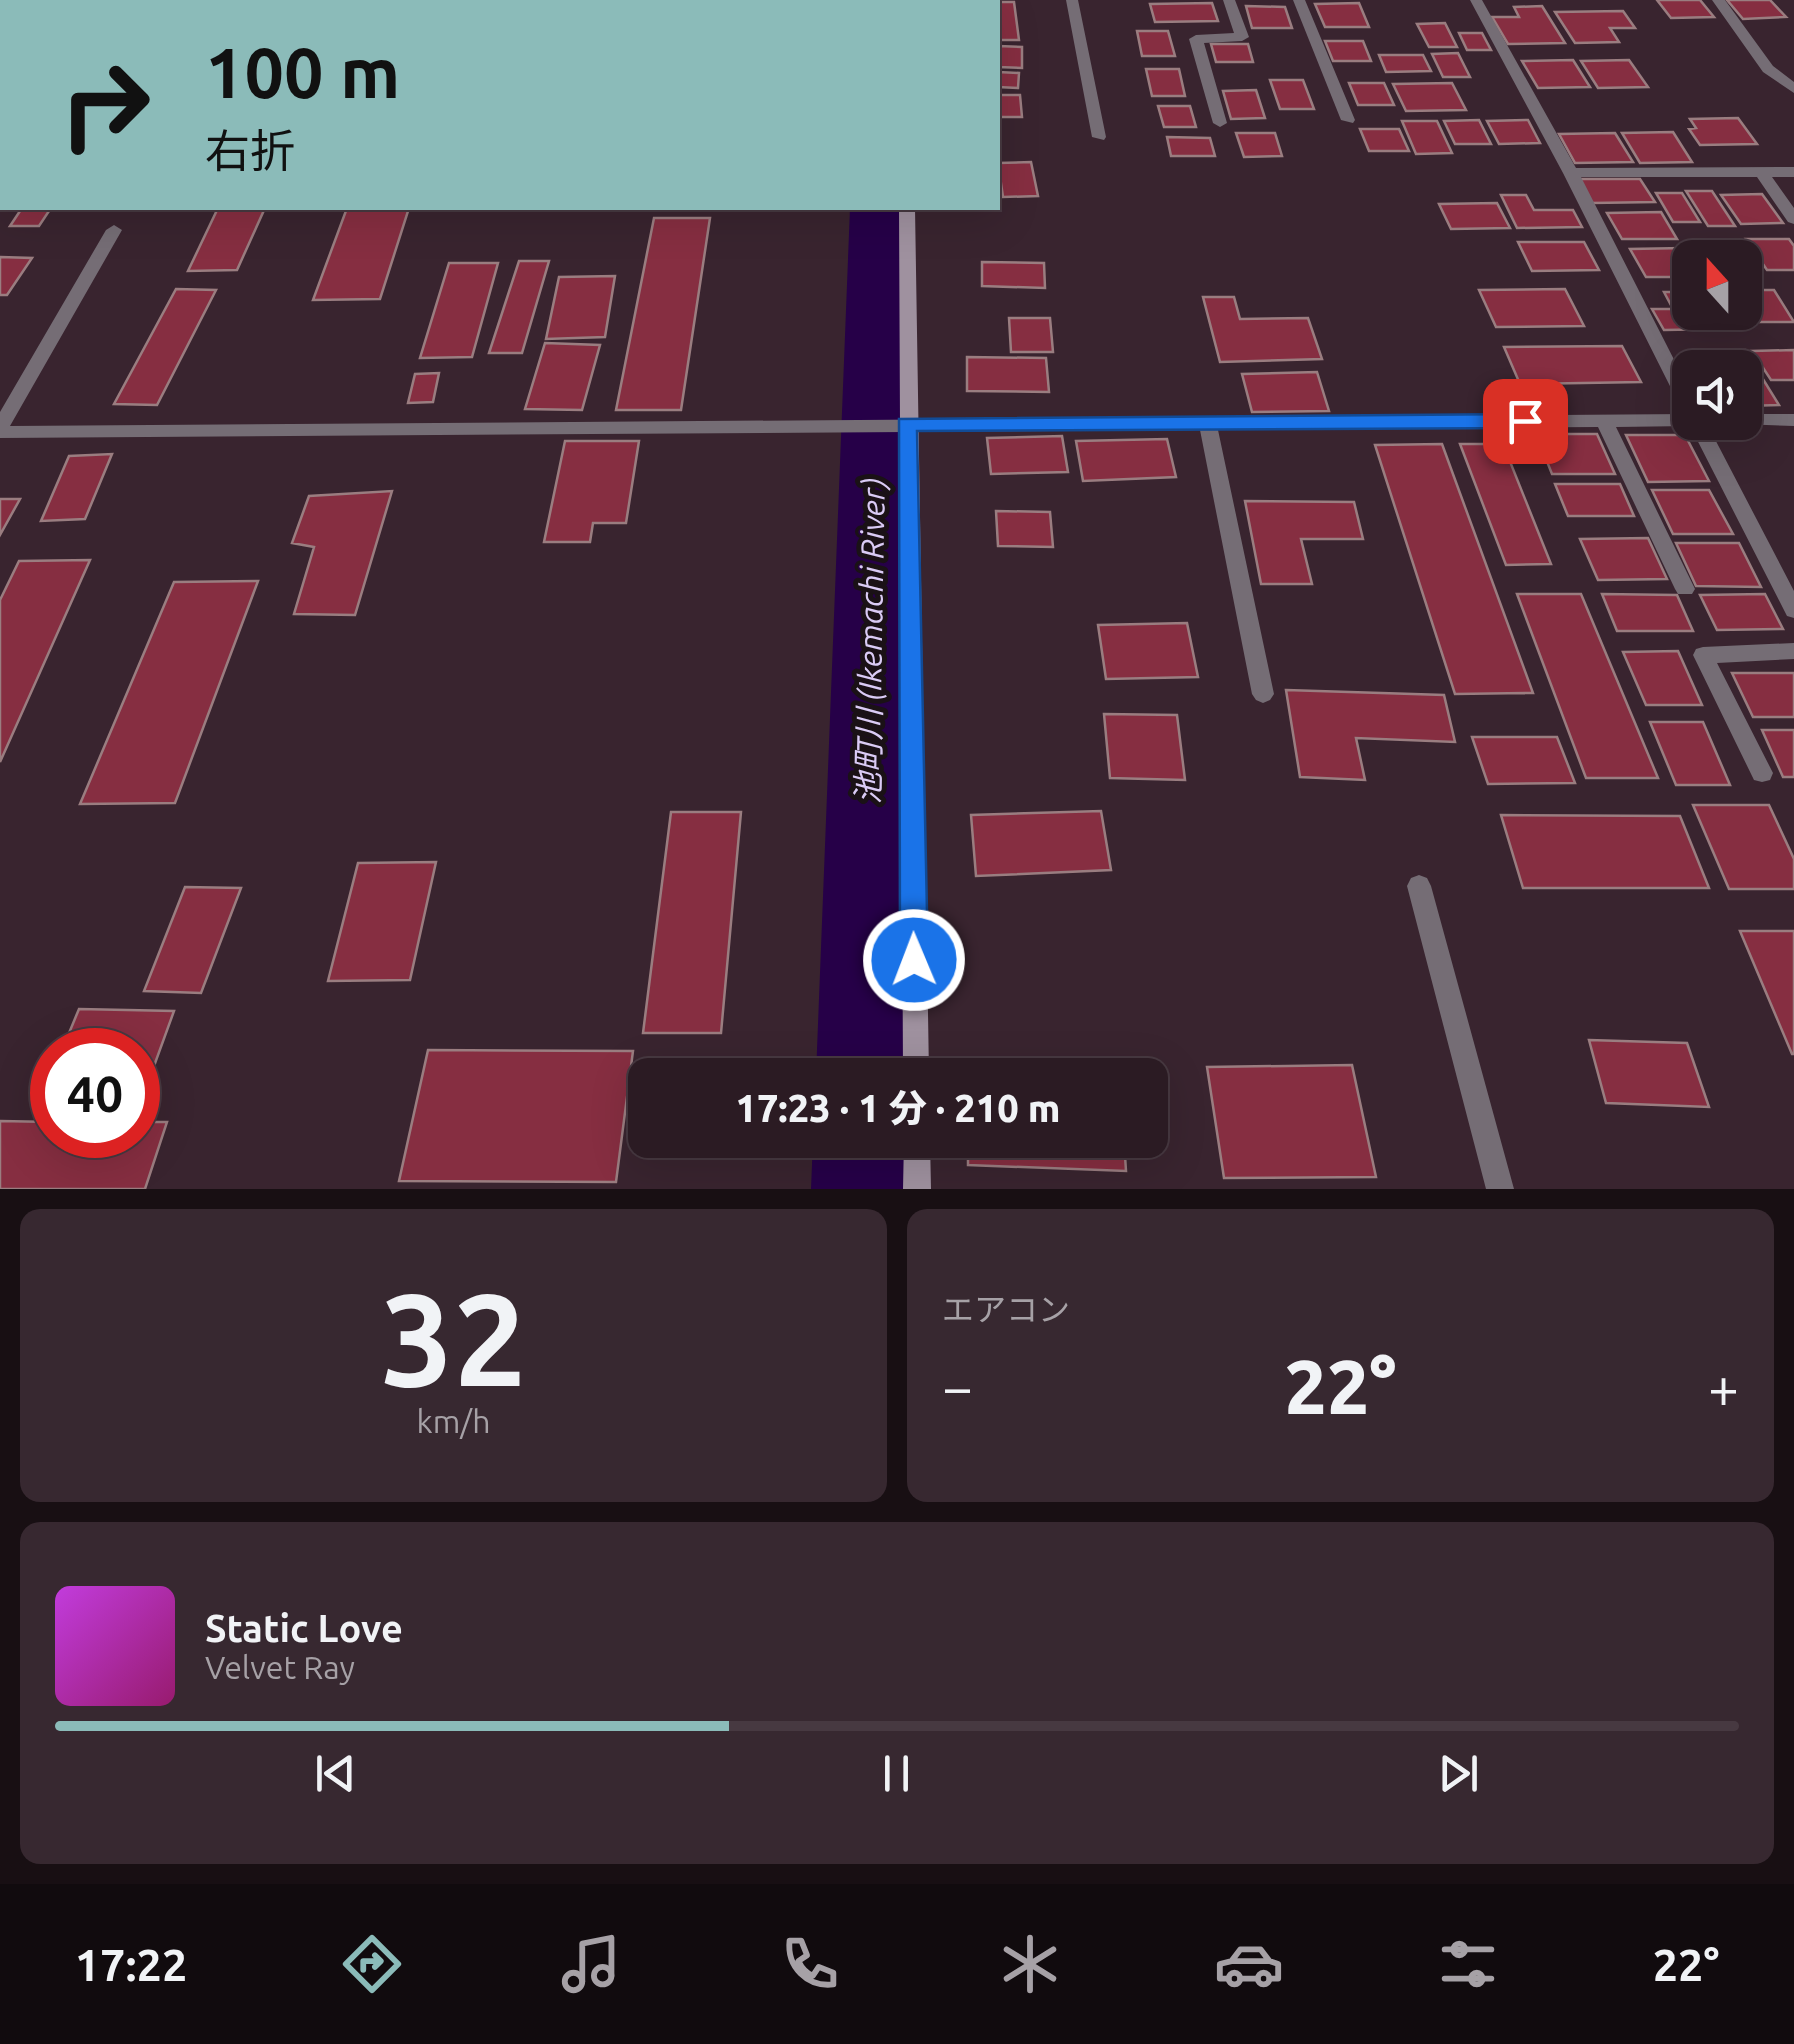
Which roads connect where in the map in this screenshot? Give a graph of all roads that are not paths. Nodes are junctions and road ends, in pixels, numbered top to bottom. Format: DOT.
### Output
graph roads {
  1 [pos="1072,0"];
  2 [pos="1228,0"];
  3 [pos="1299,0"];
  4 [pos="1476,0"];
  5 [pos="1718,0"];
  6 [pos="1794,89"];
  7 [pos="1348,120"];
  8 [pos="1220,123"];
  9 [pos="1099,138"];
  10 [pos="1760,172"];
  11 [pos="1794,172"];
  12 [pos="1571,173"];
  13 [pos="907,210"];
  14 [pos="1794,220"];
  15 [pos="114,230"];
  16 [pos="1672,372"];
  17 [pos="1604,420"];
  18 [pos="1672,420"];
  19 [pos="1762,420"];
  20 [pos="1794,420"];
  21 [pos="1208,422"];
  22 [pos="906,424"];
  23 [pos="0,430"];
  24 [pos="1707,440"];
  25 [pos="1684,590"];
  26 [pos="1794,610"];
  27 [pos="1794,651"];
  28 [pos="1263,694"];
  29 [pos="1762,773"];
  30 [pos="1419,886"];
  31 [pos="916,1058"];
  32 [pos="917,1158"];
  33 [pos="918,1189"];
  34 [pos="1500,1189"];
  1 -- 9 [label="street"];
  2 -- 8 [label="street"];
  3 -- 7 [label="street"];
  4 -- 12 [label="street"];
  5 -- 6 [label="street"];
  10 -- 11 [label="street"];
  10 -- 12 [label="street"];
  10 -- 14 [label="street"];
  12 -- 16 [label="street"];
  13 -- 22 [label="street"];
  15 -- 23 [label="street"];
  17 -- 18 [label="street"];
  17 -- 21 [label="street"];
  17 -- 25 [label="street"];
  19 -- 20 [label="street"];
  21 -- 22 [label="street"];
  21 -- 28 [label="street"];
  22 -- 23 [label="street"];
  22 -- 31 [label="street"];
  24 -- 26 [label="street"];
  27 -- 29 [label="street"];
  30 -- 34 [label="street"];
  32 -- 33 [label="street"];
}
